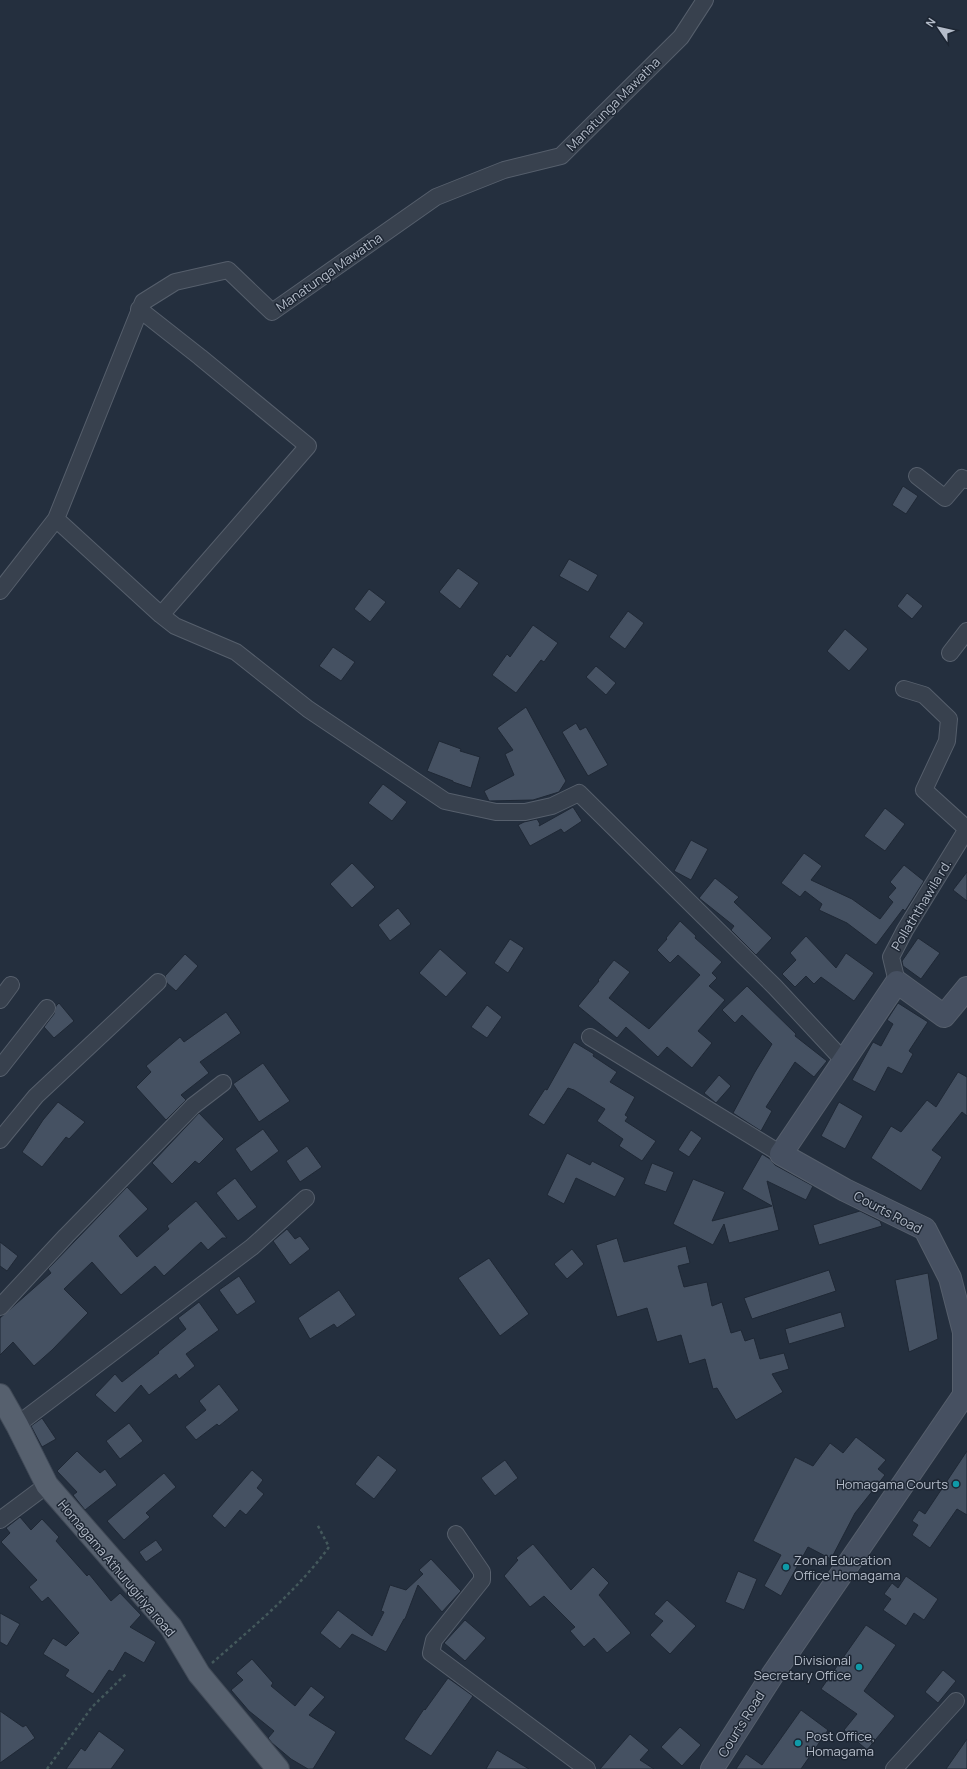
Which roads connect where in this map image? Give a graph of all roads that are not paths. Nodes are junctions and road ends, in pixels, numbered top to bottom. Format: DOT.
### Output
graph roads {
  1 [pos="705,0"];
  2 [pos="140,309"];
  3 [pos="917,476"];
  4 [pos="967,480"];
  5 [pos="56,519"];
  6 [pos="0,591"];
  7 [pos="161,615"];
  8 [pos="967,631"];
  9 [pos="950,653"];
  10 [pos="904,689"];
  11 [pos="158,982"];
  12 [pos="897,982"];
  13 [pos="11,985"];
  14 [pos="967,988"];
  15 [pos="0,1000"];
  16 [pos="46,1008"];
  17 [pos="590,1037"];
  18 [pos="843,1060"];
  19 [pos="0,1068"];
  20 [pos="223,1083"];
  21 [pos="0,1140"];
  22 [pos="780,1154"];
  23 [pos="306,1198"];
  24 [pos="0,1307"];
  25 [pos="965,1329"];
  26 [pos="0,1395"];
  27 [pos="17,1424"];
  28 [pos="47,1485"];
  29 [pos="0,1520"];
  30 [pos="456,1534"];
  31 [pos="956,1701"];
  32 [pos="278,1769"];
  33 [pos="587,1769"];
  34 [pos="712,1769"];
  35 [pos="894,1769"];
  1 -- 2 [label="street, Manatunga Mawatha"];
  2 -- 5 [label="street, Manatunga Mawatha"];
  2 -- 7 [label="street"];
  3 -- 4 [label="street"];
  5 -- 6 [label="street, Manatunga Mawatha"];
  5 -- 7 [label="street"];
  7 -- 18 [label="street"];
  8 -- 9 [label="street"];
  10 -- 12 [label="street, Pollaththawila rd."];
  11 -- 21 [label="street"];
  12 -- 14 [label="street"];
  12 -- 18 [label="street"];
  13 -- 15 [label="street"];
  16 -- 19 [label="street"];
  17 -- 22 [label="street"];
  18 -- 22 [label="street"];
  20 -- 24 [label="street"];
  22 -- 25 [label="street, Courts Road"];
  23 -- 27 [label="street"];
  25 -- 34 [label="street, Courts Road"];
  26 -- 27 [label="main road, Homagama Athurugiriya road"];
  27 -- 28 [label="main road, Homagama Athurugiriya road"];
  28 -- 29 [label="street"];
  28 -- 32 [label="main road, Homagama Athurugiriya road"];
  30 -- 33 [label="street"];
  31 -- 35 [label="street"];
}
